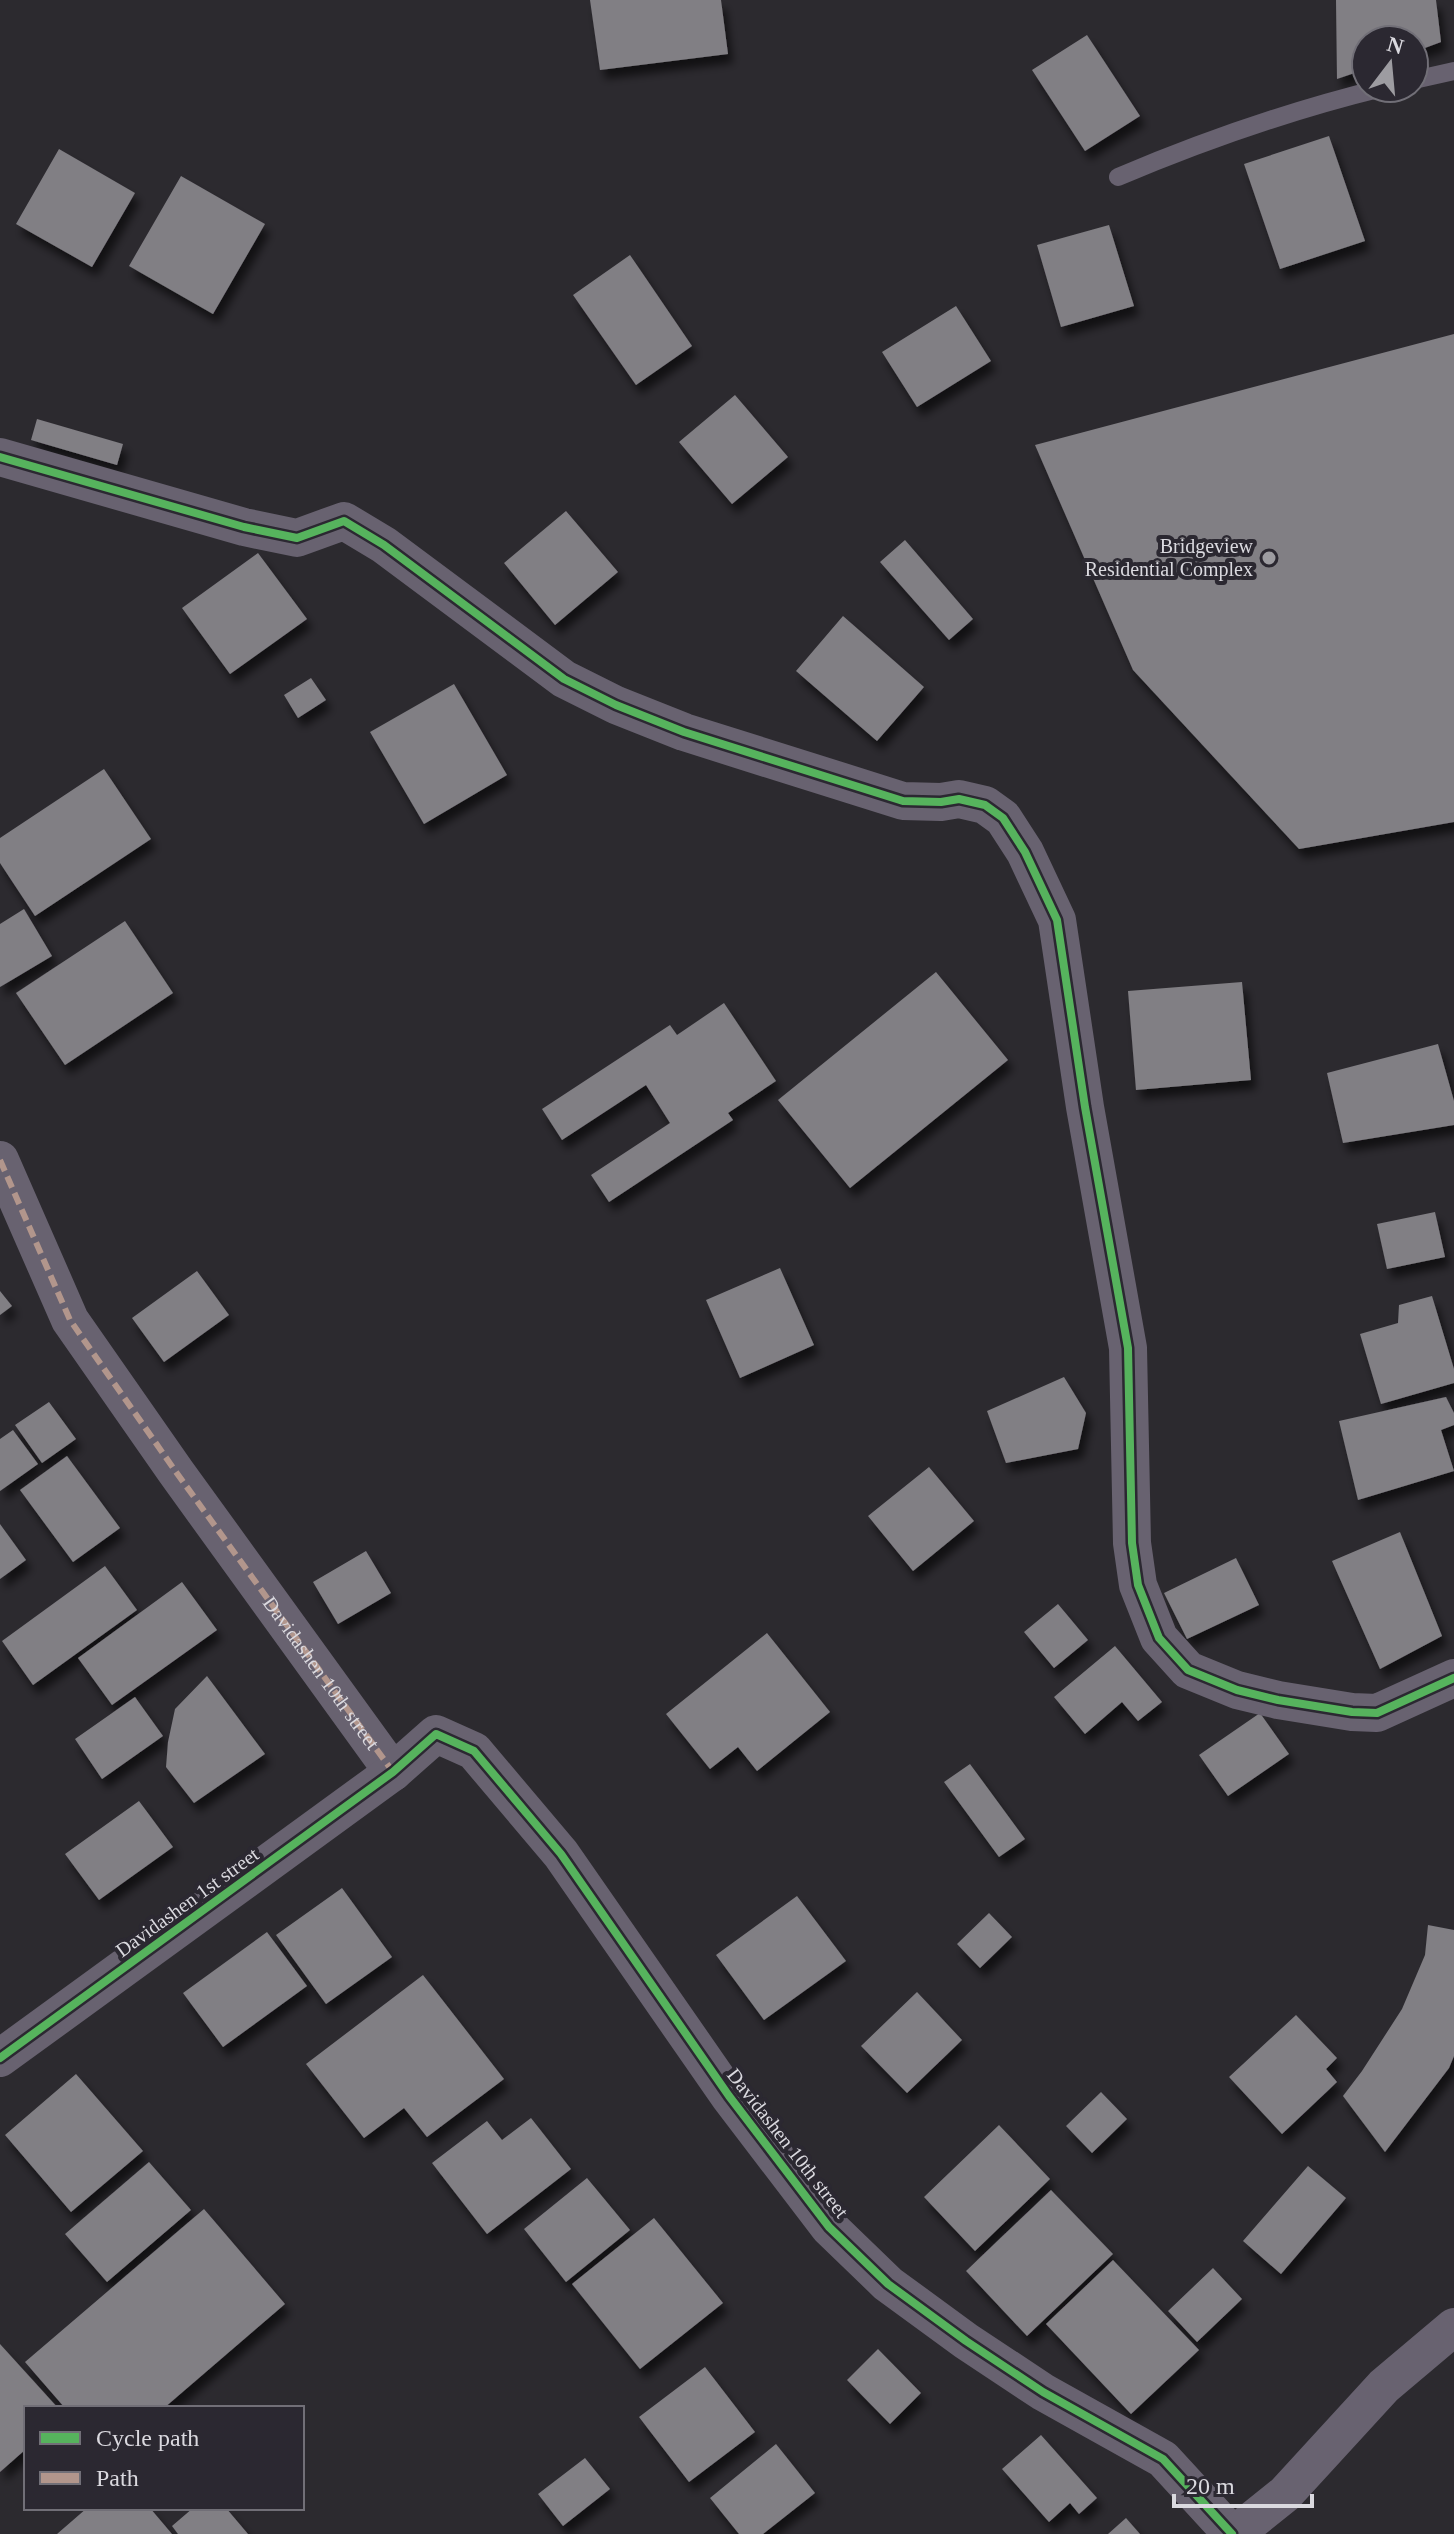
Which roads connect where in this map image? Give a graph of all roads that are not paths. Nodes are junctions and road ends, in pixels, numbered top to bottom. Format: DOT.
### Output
graph roads {
  1 [pos="1454,71"];
  2 [pos="1430,76"];
  3 [pos="1350,96"];
  4 [pos="1118,177"];
  5 [pos="0,457"];
  6 [pos="0,1160"];
  7 [pos="1454,1678"];
  8 [pos="393,1772"];
  9 [pos="0,2058"];
  10 [pos="1454,2327"];
  11 [pos="1234,2534"];
  1 -- 2 [label="lane"];
  3 -- 4 [label="lane"];
  5 -- 7 [label="street"];
  6 -- 8 [label="street, Davidashen 10th street"];
  8 -- 9 [label="street, Davidashen 1st street"];
  8 -- 11 [label="street, Davidashen 10th street"];
  10 -- 11 [label="street"];
}
